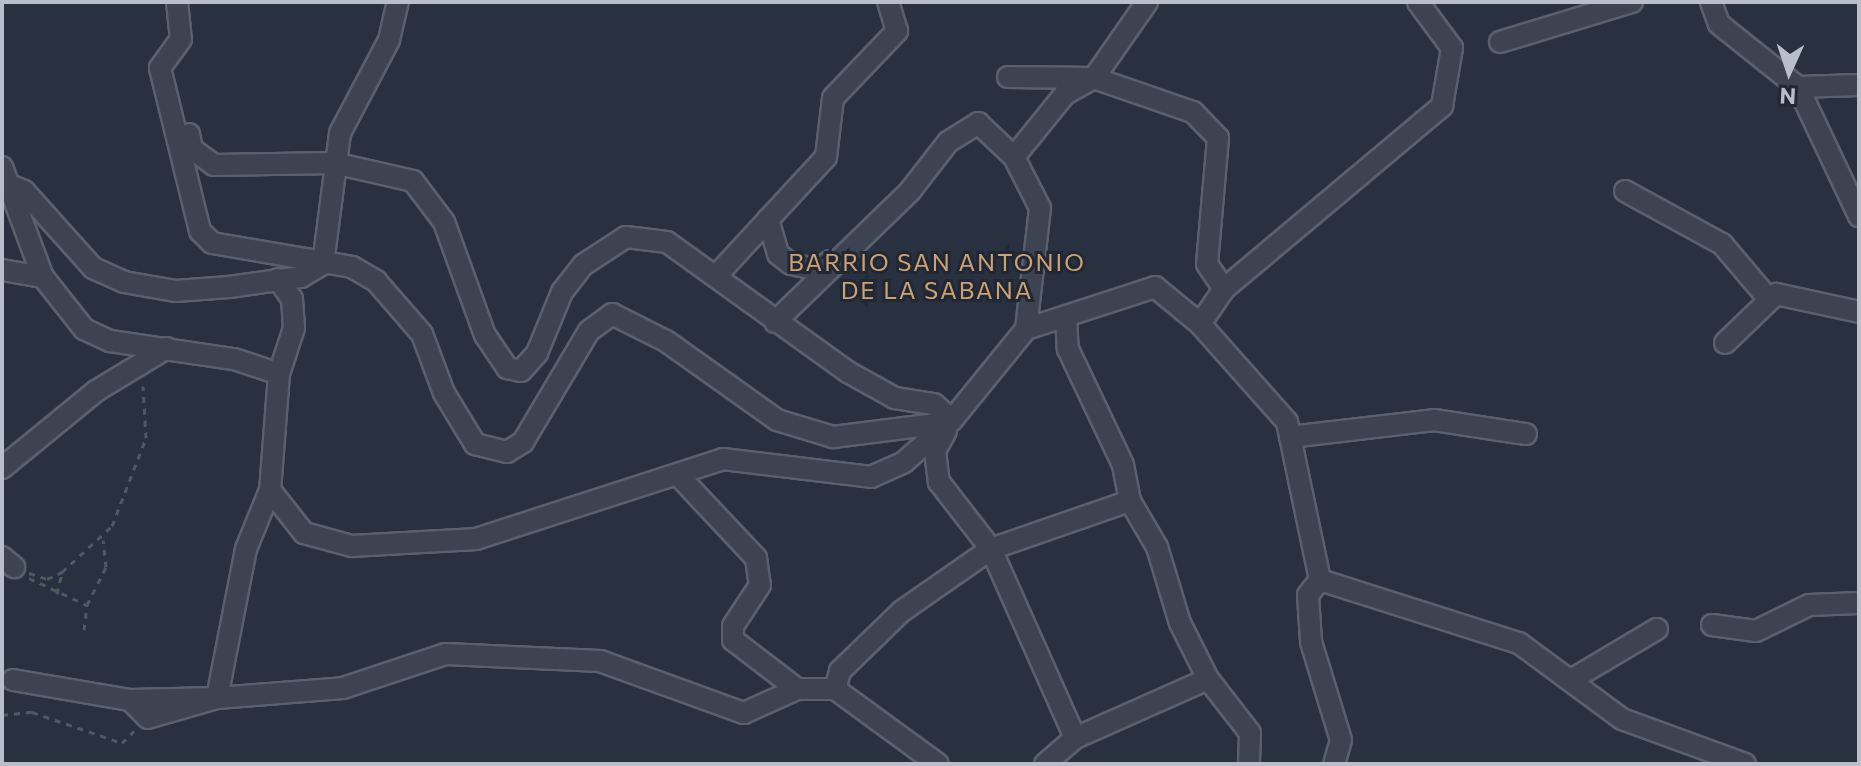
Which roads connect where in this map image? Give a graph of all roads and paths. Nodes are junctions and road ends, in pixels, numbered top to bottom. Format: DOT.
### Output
graph roads {
  1 [pos="177,2"];
  2 [pos="398,2"];
  3 [pos="888,2"];
  4 [pos="1147,2"];
  5 [pos="1418,2"];
  6 [pos="1632,2"];
  7 [pos="1711,2"];
  8 [pos="1500,42"];
  9 [pos="1008,77"];
  10 [pos="1094,78"];
  11 [pos="1859,85"];
  12 [pos="1798,87"];
  13 [pos="189,134"];
  14 [pos="1014,157"];
  15 [pos="334,163"];
  16 [pos="4,177"];
  17 [pos="1625,191"];
  18 [pos="1859,216"];
  19 [pos="768,219"];
  20 [pos="840,254"];
  21 [pos="323,264"];
  22 [pos="2,270"];
  23 [pos="717,275"];
  24 [pos="43,277"];
  25 [pos="278,279"];
  26 [pos="1224,289"];
  27 [pos="1767,297"];
  28 [pos="1859,312"];
  29 [pos="1066,316"];
  30 [pos="775,322"];
  31 [pos="1200,324"];
  32 [pos="1026,329"];
  33 [pos="1725,343"];
  34 [pos="167,348"];
  35 [pos="134,370"];
  36 [pos="279,374"];
  37 [pos="952,420"];
  38 [pos="1526,434"];
  39 [pos="1290,437"];
  40 [pos="2,468"];
  41 [pos="678,475"];
  42 [pos="270,490"];
  43 [pos="1130,501"];
  44 [pos="103,540"];
  45 [pos="991,549"];
  46 [pos="8,562"];
  47 [pos="62,572"];
  48 [pos="1320,580"];
  49 [pos="57,594"];
  50 [pos="1859,603"];
  51 [pos="87,605"];
  52 [pos="1712,625"];
  53 [pos="1657,629"];
  54 [pos="84,630"];
  55 [pos="1208,679"];
  56 [pos="13,680"];
  57 [pos="1571,680"];
  58 [pos="797,689"];
  59 [pos="835,689"];
  60 [pos="217,698"];
  61 [pos="130,700"];
  62 [pos="2,715"];
  63 [pos="148,718"];
  64 [pos="1075,738"];
  65 [pos="938,764"];
  66 [pos="1045,764"];
  67 [pos="1249,764"];
  68 [pos="1334,764"];
  69 [pos="1745,764"];
  1 -- 21 [label="street"];
  2 -- 15 [label="street"];
  3 -- 19 [label="street"];
  4 -- 10 [label="street"];
  5 -- 26 [label="street"];
  6 -- 8 [label="street"];
  7 -- 12 [label="street"];
  9 -- 10 [label="street"];
  10 -- 14 [label="street"];
  10 -- 26 [label="street"];
  11 -- 12 [label="street"];
  12 -- 18 [label="street"];
  13 -- 15 [label="street"];
  14 -- 20 [label="street"];
  14 -- 32 [label="street"];
  15 -- 21 [label="street"];
  15 -- 23 [label="street"];
  16 -- 24 [label="street"];
  16 -- 25 [label="street"];
  17 -- 27 [label="street"];
  19 -- 20 [label="street"];
  19 -- 23 [label="street"];
  20 -- 30 [label="street"];
  21 -- 25 [label="street"];
  21 -- 37 [label="street"];
  22 -- 24 [label="street"];
  23 -- 30 [label="street"];
  24 -- 34 [label="street"];
  25 -- 36 [label="street"];
  26 -- 31 [label="street"];
  27 -- 28 [label="street"];
  27 -- 33 [label="street"];
  29 -- 31 [label="street"];
  29 -- 32 [label="street"];
  29 -- 43 [label="street"];
  30 -- 37 [label="street"];
  31 -- 39 [label="street"];
  32 -- 37 [label="street"];
  34 -- 35 [label="street"];
  34 -- 36 [label="street"];
  35 -- 40 [label="street"];
  35 -- 44 [label="path"];
  36 -- 42 [label="street"];
  37 -- 41 [label="street"];
  37 -- 45 [label="street"];
  38 -- 39 [label="street"];
  39 -- 48 [label="street"];
  41 -- 42 [label="street"];
  41 -- 58 [label="street"];
  42 -- 60 [label="street"];
  43 -- 45 [label="street"];
  43 -- 55 [label="street"];
  44 -- 47 [label="path"];
  44 -- 51 [label="path"];
  45 -- 59 [label="street"];
  45 -- 64 [label="street"];
  46 -- 47 [label="path"];
  46 -- 49 [label="path"];
  47 -- 49 [label="path"];
  48 -- 57 [label="street"];
  48 -- 68 [label="street"];
  49 -- 51 [label="path"];
  50 -- 52 [label="street"];
  51 -- 54 [label="path"];
  53 -- 57 [label="street"];
  55 -- 64 [label="street"];
  55 -- 67 [label="street"];
  56 -- 61 [label="street"];
  57 -- 69 [label="street"];
  58 -- 59 [label="street"];
  58 -- 60 [label="street"];
  59 -- 65 [label="street"];
  60 -- 61 [label="street"];
  60 -- 63 [label="street"];
  61 -- 63 [label="street"];
  62 -- 63 [label="path"];
  64 -- 66 [label="street"];
}
